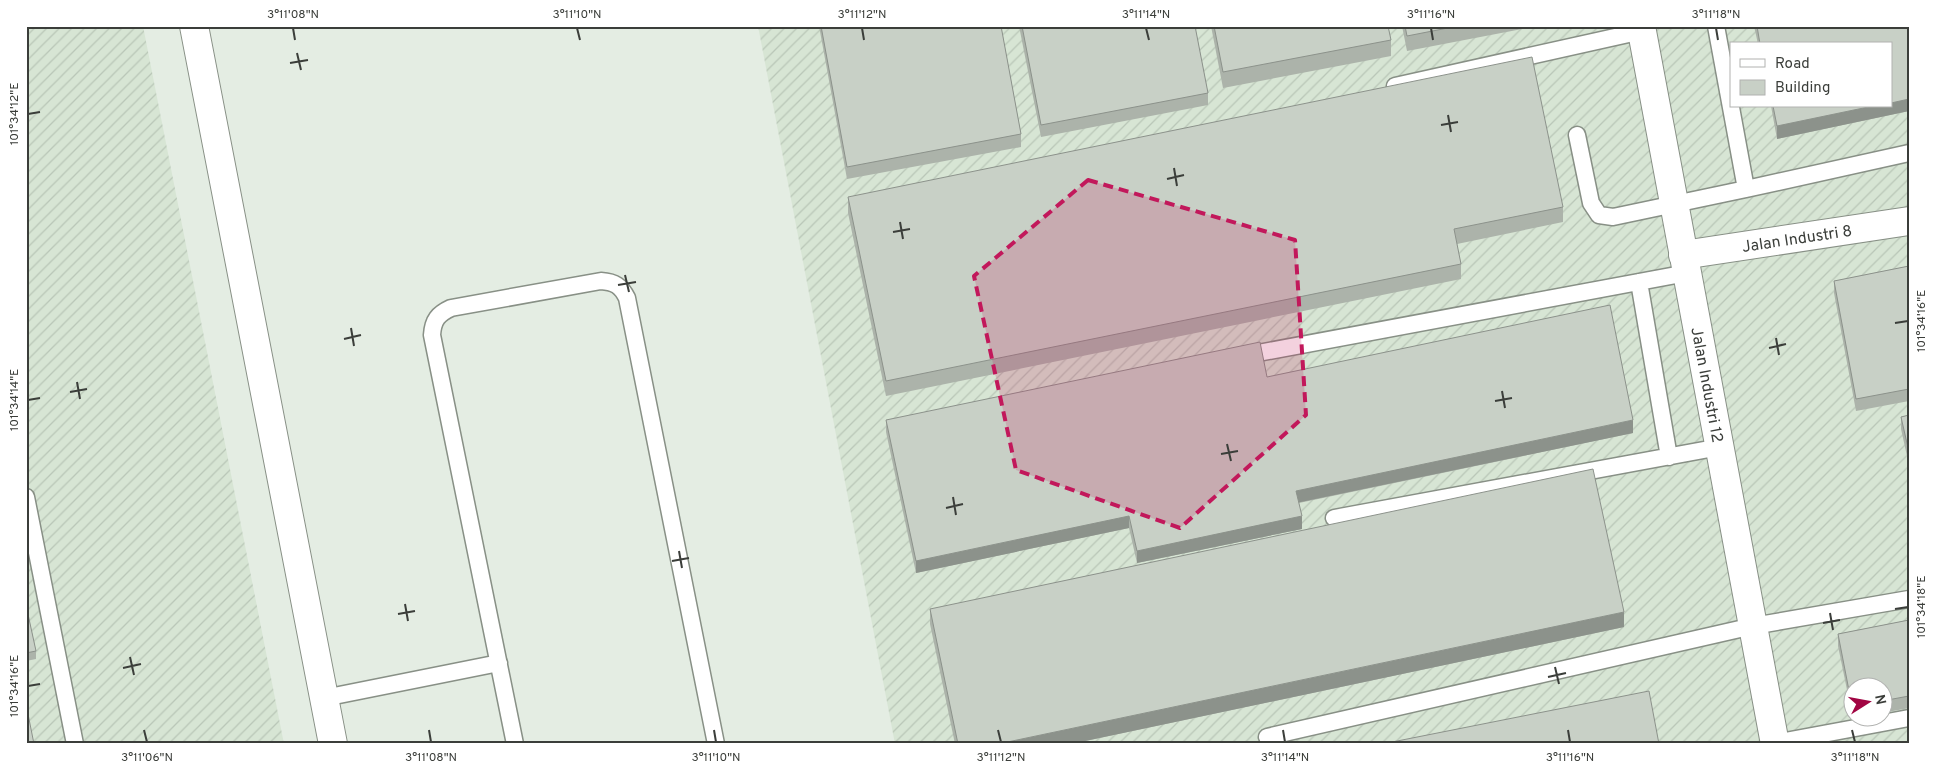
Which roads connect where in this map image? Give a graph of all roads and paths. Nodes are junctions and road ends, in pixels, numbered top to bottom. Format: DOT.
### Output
graph roads {
  1 [pos="194,26"];
  2 [pos="1716,26"];
  3 [pos="1642,29"];
  4 [pos="1381,89"];
  5 [pos="1730,103"];
  6 [pos="1731,108"];
  7 [pos="1577,135"];
  8 [pos="1909,153"];
  9 [pos="1746,190"];
  10 [pos="1674,205"];
  11 [pos="1909,221"];
  12 [pos="1685,264"];
  13 [pos="1640,282"];
  14 [pos="1231,358"];
  15 [pos="1720,447"];
  16 [pos="1669,457"];
  17 [pos="26,497"];
  18 [pos="1334,518"];
  19 [pos="1909,598"];
  20 [pos="1754,626"];
  21 [pos="499,663"];
  22 [pos="324,698"];
  23 [pos="1909,718"];
  24 [pos="1267,737"];
  25 [pos="1775,743"];
  26 [pos="75,744"];
  27 [pos="333,744"];
  28 [pos="515,744"];
  29 [pos="716,744"];
  1 -- 22 [label="street"];
  2 -- 5 [label="lane"];
  3 -- 4 [label="lane"];
  3 -- 10 [label="street, Jalan Industri 12"];
  6 -- 9 [label="lane"];
  7 -- 10 [label="lane"];
  8 -- 9 [label="lane"];
  9 -- 10 [label="lane"];
  10 -- 12 [label="street, Jalan Industri 12"];
  11 -- 12 [label="street, Jalan Industri 8"];
  12 -- 13 [label="lane"];
  12 -- 15 [label="street, Jalan Industri 12"];
  13 -- 14 [label="lane"];
  13 -- 16 [label="lane"];
  15 -- 16 [label="lane"];
  15 -- 20 [label="street, Jalan Industri 12"];
  16 -- 18 [label="lane"];
  17 -- 26 [label="lane"];
  19 -- 20 [label="lane"];
  20 -- 24 [label="lane"];
  20 -- 25 [label="street, Jalan Industri 12"];
  21 -- 22 [label="lane"];
  21 -- 28 [label="lane"];
  21 -- 29 [label="lane"];
  22 -- 27 [label="street"];
  23 -- 25 [label="lane"];
}
